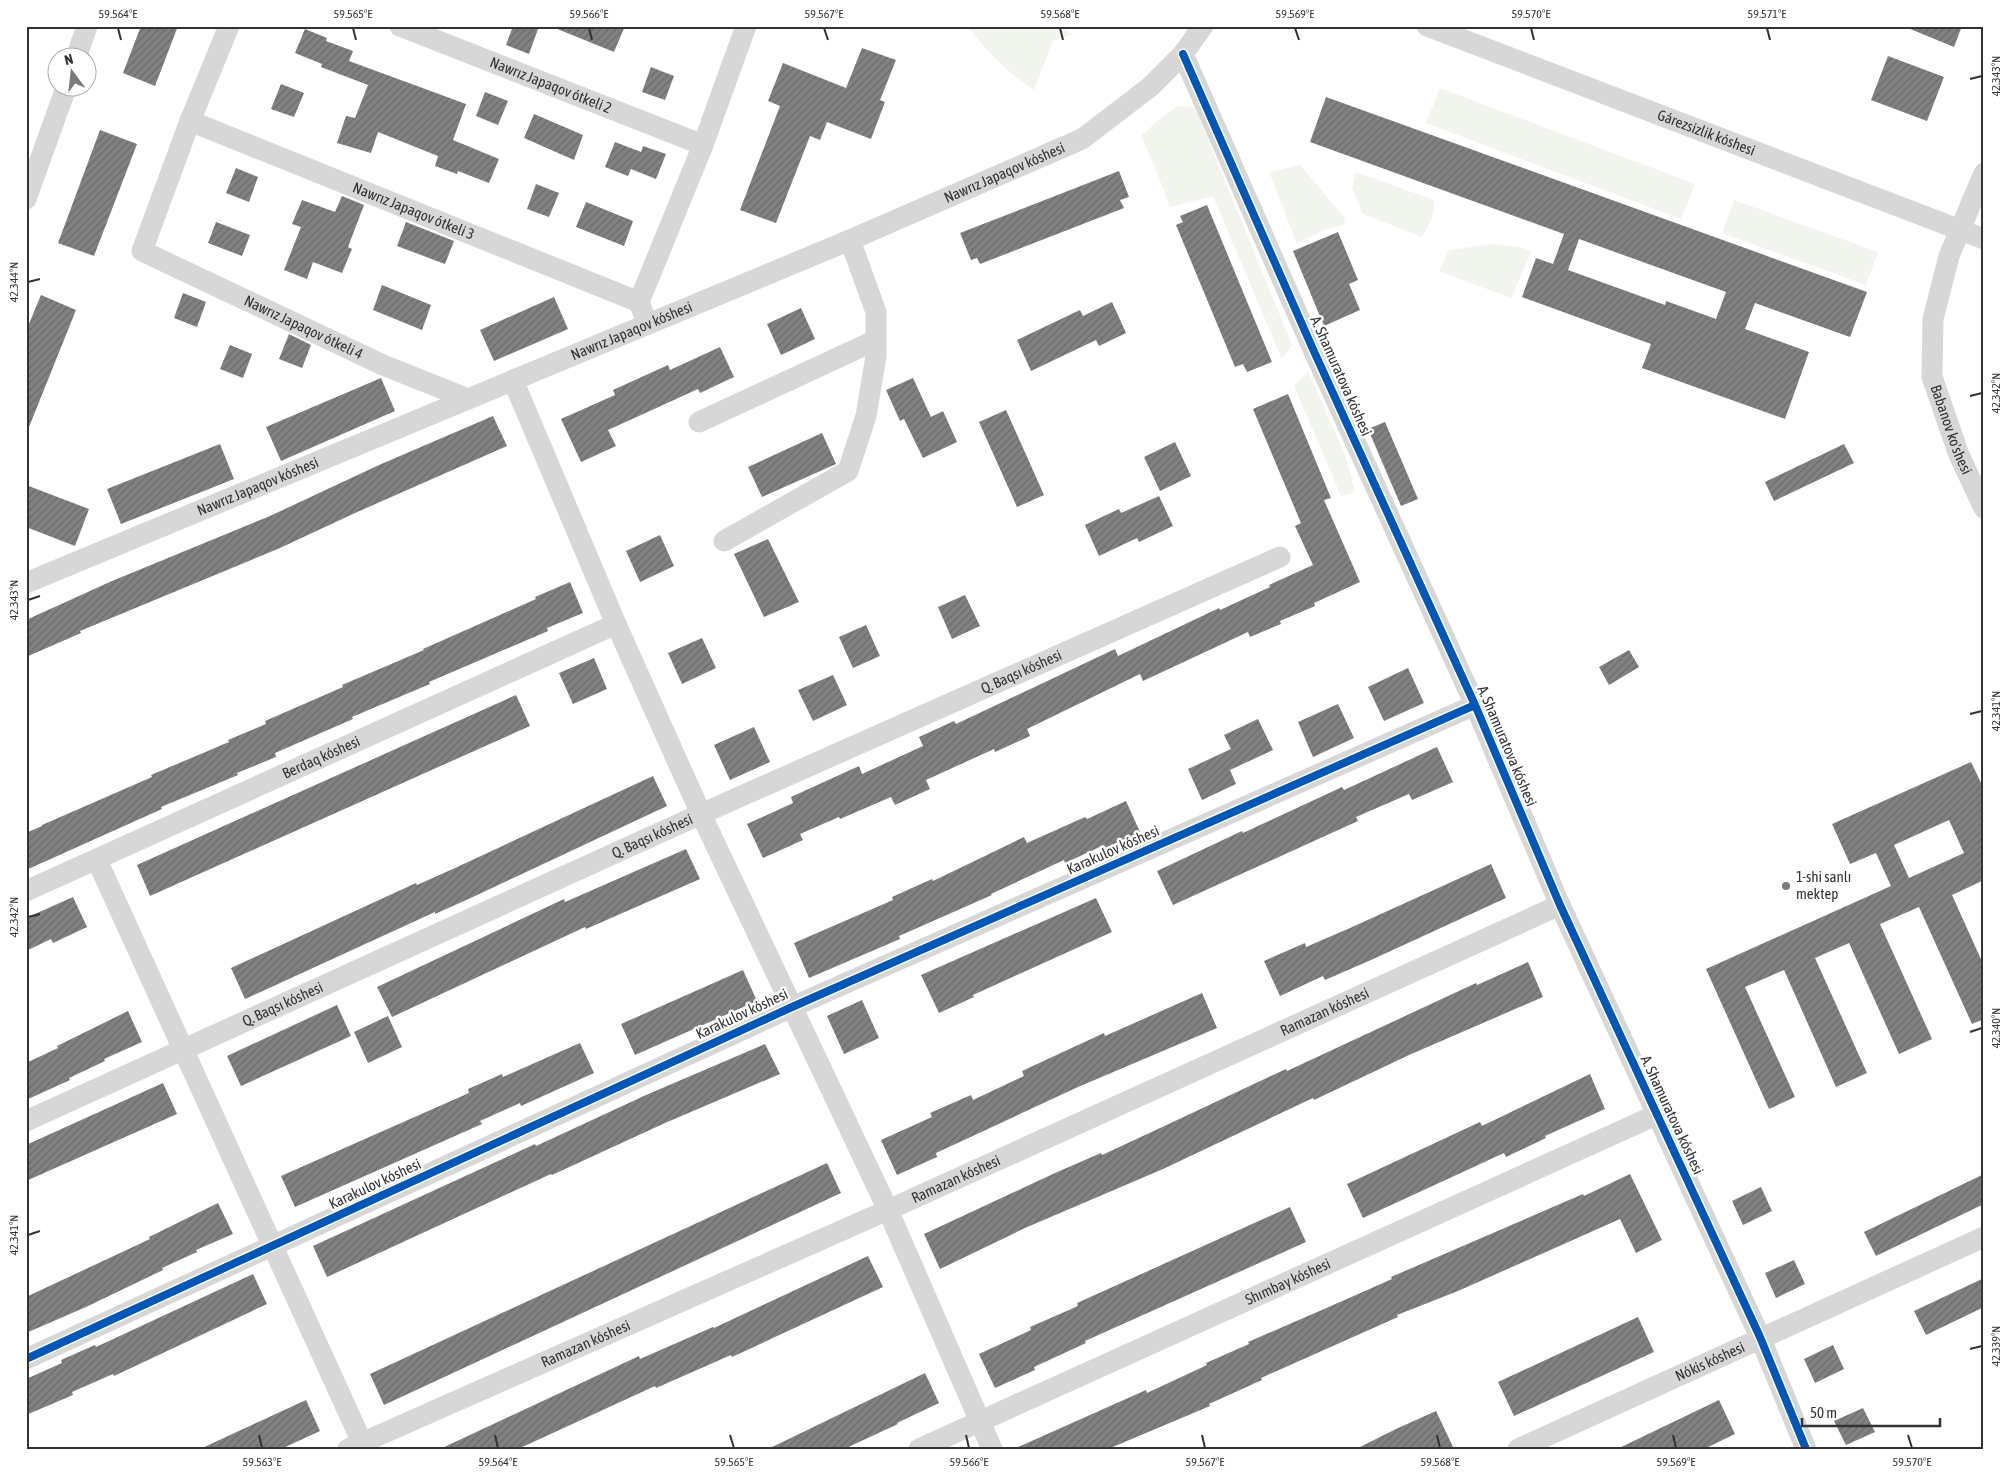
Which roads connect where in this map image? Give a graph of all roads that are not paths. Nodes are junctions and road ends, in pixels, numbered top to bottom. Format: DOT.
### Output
graph roads {
  1 [pos="88,26"];
  2 [pos="229,26"];
  3 [pos="400,26"];
  4 [pos="746,26"];
  5 [pos="1202,26"];
  6 [pos="1427,26"];
  7 [pos="80,48"];
  8 [pos="1183,54"];
  9 [pos="62,98"];
  10 [pos="190,121"];
  11 [pos="703,145"];
  12 [pos="1984,172"];
  13 [pos="26,199"];
  14 [pos="1961,230"];
  15 [pos="1984,239"];
  16 [pos="850,240"];
  17 [pos="639,302"];
  18 [pos="648,324"];
  19 [pos="876,340"];
  20 [pos="513,380"];
  21 [pos="468,399"];
  22 [pos="699,422"];
  23 [pos="1984,508"];
  24 [pos="724,541"];
  25 [pos="1280,557"];
  26 [pos="26,583"];
  27 [pos="616,624"];
  28 [pos="1475,705"];
  29 [pos="701,814"];
  30 [pos="97,860"];
  31 [pos="26,891"];
  32 [pos="1560,905"];
  33 [pos="792,1007"];
  34 [pos="183,1050"];
  35 [pos="1656,1115"];
  36 [pos="26,1121"];
  37 [pos="888,1210"];
  38 [pos="1984,1237"];
  39 [pos="272,1246"];
  40 [pos="1760,1337"];
  41 [pos="26,1359"];
  42 [pos="980,1421"];
  43 [pos="358,1447"];
  44 [pos="918,1449"];
  45 [pos="992,1449"];
  46 [pos="1518,1449"];
  47 [pos="1806,1449"];
  1 -- 7 [label="street"];
  2 -- 10 [label="street"];
  3 -- 11 [label="street, Nawrız Japaqov ótkeli 2"];
  4 -- 11 [label="street"];
  5 -- 8 [label="street, Nawrız Japaqov kóshesi"];
  6 -- 14 [label="street, Gárezsizlik kóshesi"];
  8 -- 16 [label="street, Nawrız Japaqov kóshesi"];
  8 -- 28 [label="street, A. Shamuratova kóshesi"];
  9 -- 13 [label="street"];
  10 -- 17 [label="street, Nawrız Japaqov ótkeli 3"];
  10 -- 21 [label="street, Nawrız Japaqov ótkeli 4"];
  11 -- 17 [label="street"];
  12 -- 14 [label="street"];
  14 -- 15 [label="street, Gárezsizlik kóshesi"];
  14 -- 23 [label="street, Babanov ko'shesi"];
  16 -- 18 [label="street, Nawrız Japaqov kóshesi"];
  16 -- 19 [label="street"];
  17 -- 18 [label="street"];
  18 -- 20 [label="street, Nawrız Japaqov kóshesi"];
  19 -- 22 [label="street"];
  19 -- 24 [label="street"];
  20 -- 21 [label="street, Nawrız Japaqov kóshesi"];
  20 -- 27 [label="street"];
  21 -- 26 [label="street, Nawrız Japaqov kóshesi"];
  25 -- 29 [label="street, Q. Baqsı kóshesi"];
  27 -- 29 [label="street"];
  27 -- 30 [label="street, Berdaq kóshesi"];
  28 -- 32 [label="street, A. Shamuratova kóshesi"];
  28 -- 33 [label="street, Karakulov kóshesi"];
  29 -- 33 [label="street"];
  29 -- 34 [label="street, Q. Baqsı kóshesi"];
  30 -- 31 [label="street, Berdaq kóshesi"];
  30 -- 34 [label="street"];
  32 -- 35 [label="street, A. Shamuratova kóshesi"];
  32 -- 37 [label="street, Ramazan kóshesi"];
  33 -- 37 [label="street"];
  33 -- 39 [label="street, Karakulov kóshesi"];
  34 -- 36 [label="street, Q. Baqsı kóshesi"];
  34 -- 39 [label="street"];
  35 -- 40 [label="street, A. Shamuratova kóshesi"];
  35 -- 42 [label="street, Shımbay kóshesi"];
  37 -- 42 [label="street"];
  37 -- 43 [label="street, Ramazan kóshesi"];
  38 -- 40 [label="street, Nókis kóshesi"];
  39 -- 41 [label="street, Karakulov kóshesi"];
  39 -- 43 [label="street"];
  40 -- 46 [label="street, Nókis kóshesi"];
  40 -- 47 [label="street, A. Shamuratova kóshesi"];
  42 -- 44 [label="street, Shımbay kóshesi"];
  42 -- 45 [label="street"];
}
